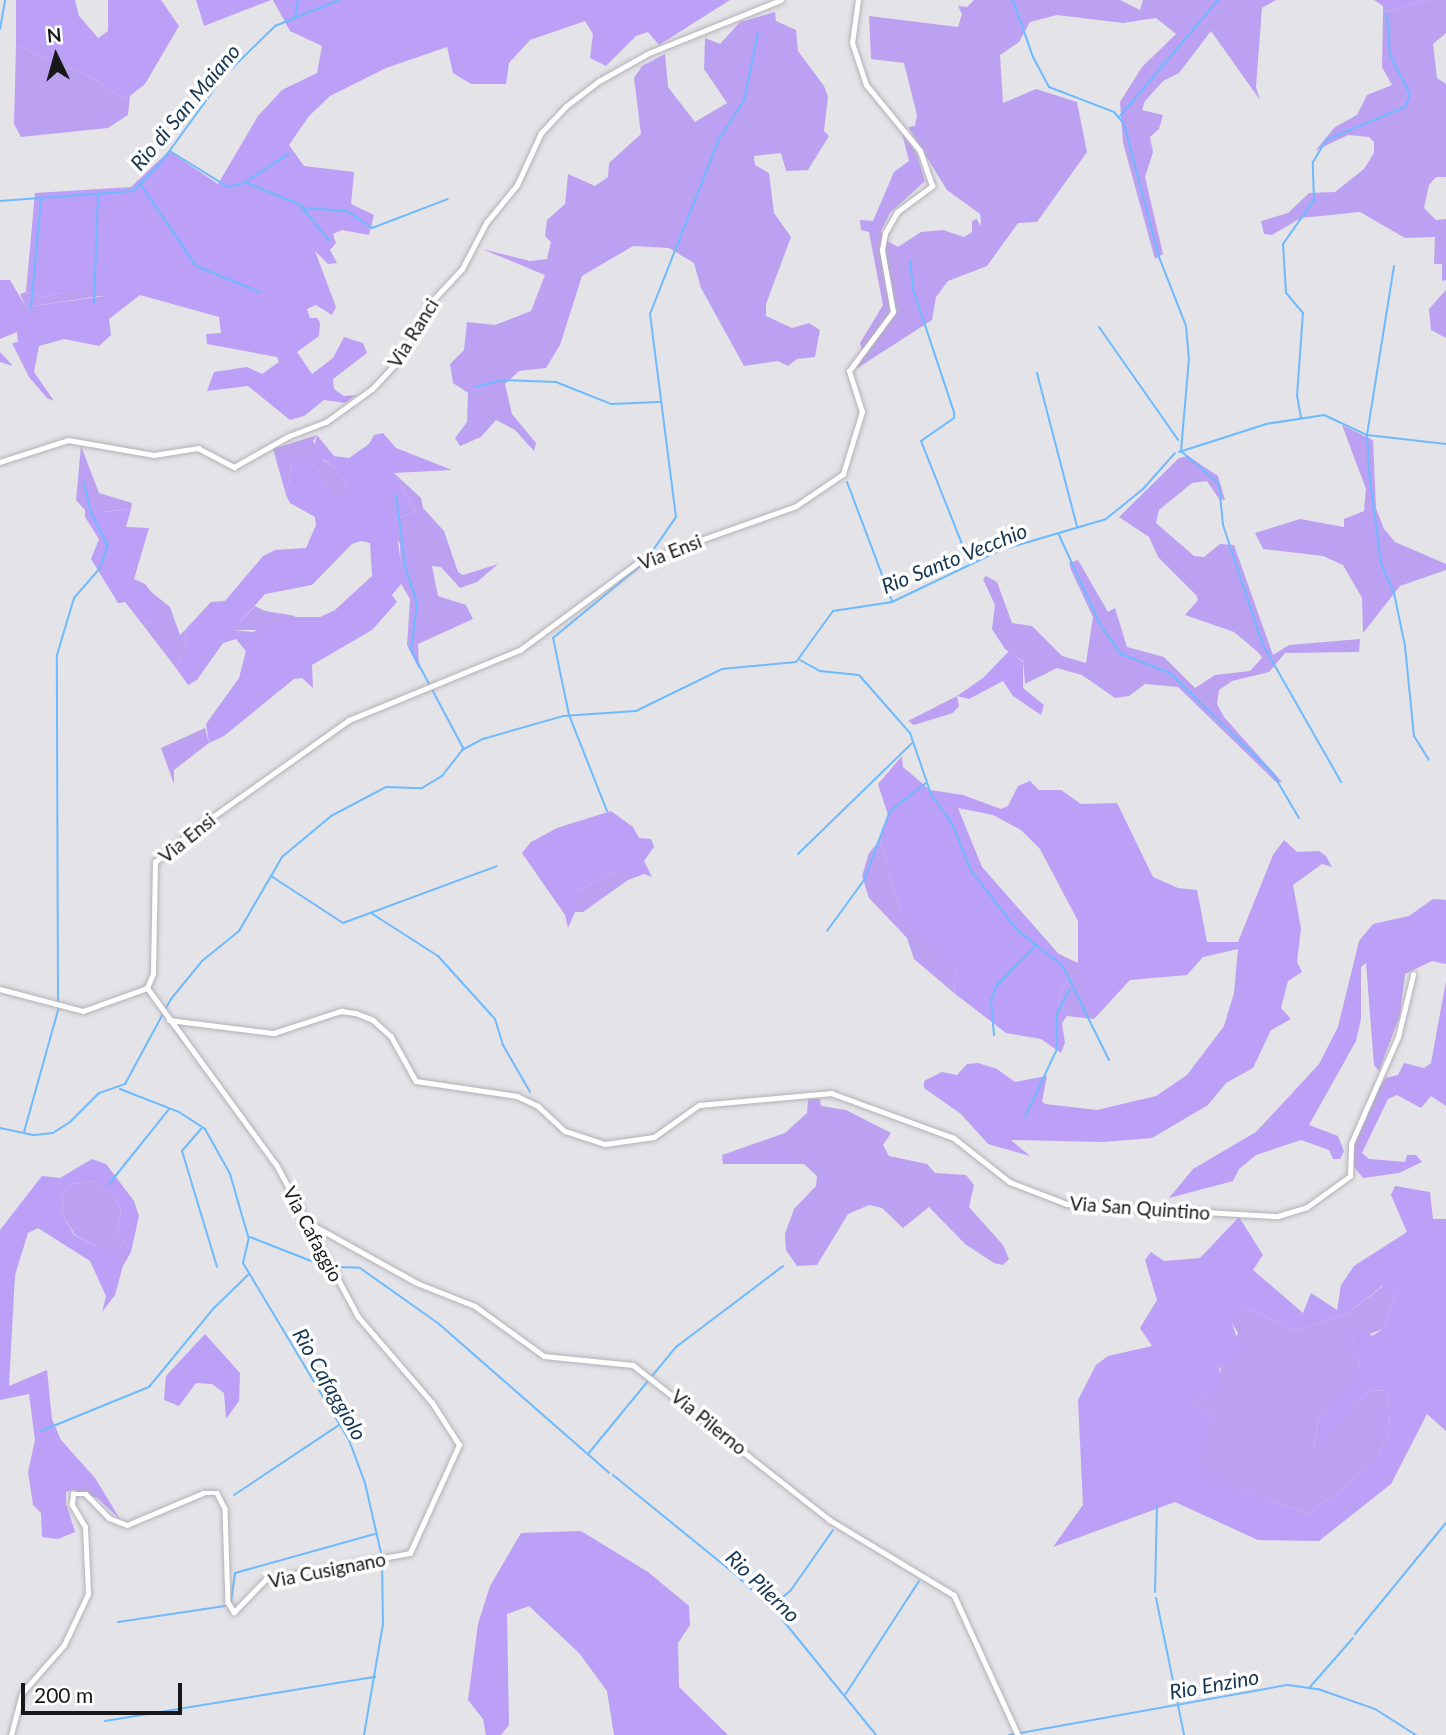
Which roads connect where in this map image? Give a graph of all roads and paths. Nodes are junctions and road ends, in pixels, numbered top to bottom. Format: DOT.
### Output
graph roads {
  1 [pos="781,0"];
  2 [pos="858,0"];
  3 [pos="0,462"];
  4 [pos="1413,975"];
  5 [pos="147,988"];
  6 [pos="0,989"];
  7 [pos="167,1018"];
  8 [pos="310,1224"];
  9 [pos="459,1445"];
  10 [pos="1017,1733"];
  11 [pos="11,1735"];
  1 -- 3 [label="street, Via Ranci"];
  2 -- 5 [label="street, Via Ensi"];
  4 -- 7 [label="street, Via San Quintino"];
  5 -- 6 [label="street"];
  5 -- 7 [label="street"];
  7 -- 8 [label="street, Via Cafaggio"];
  8 -- 9 [label="street, Via Cafaggio"];
  8 -- 10 [label="street, Via Pilerno"];
  9 -- 11 [label="street, Via Cusignano"];
}
